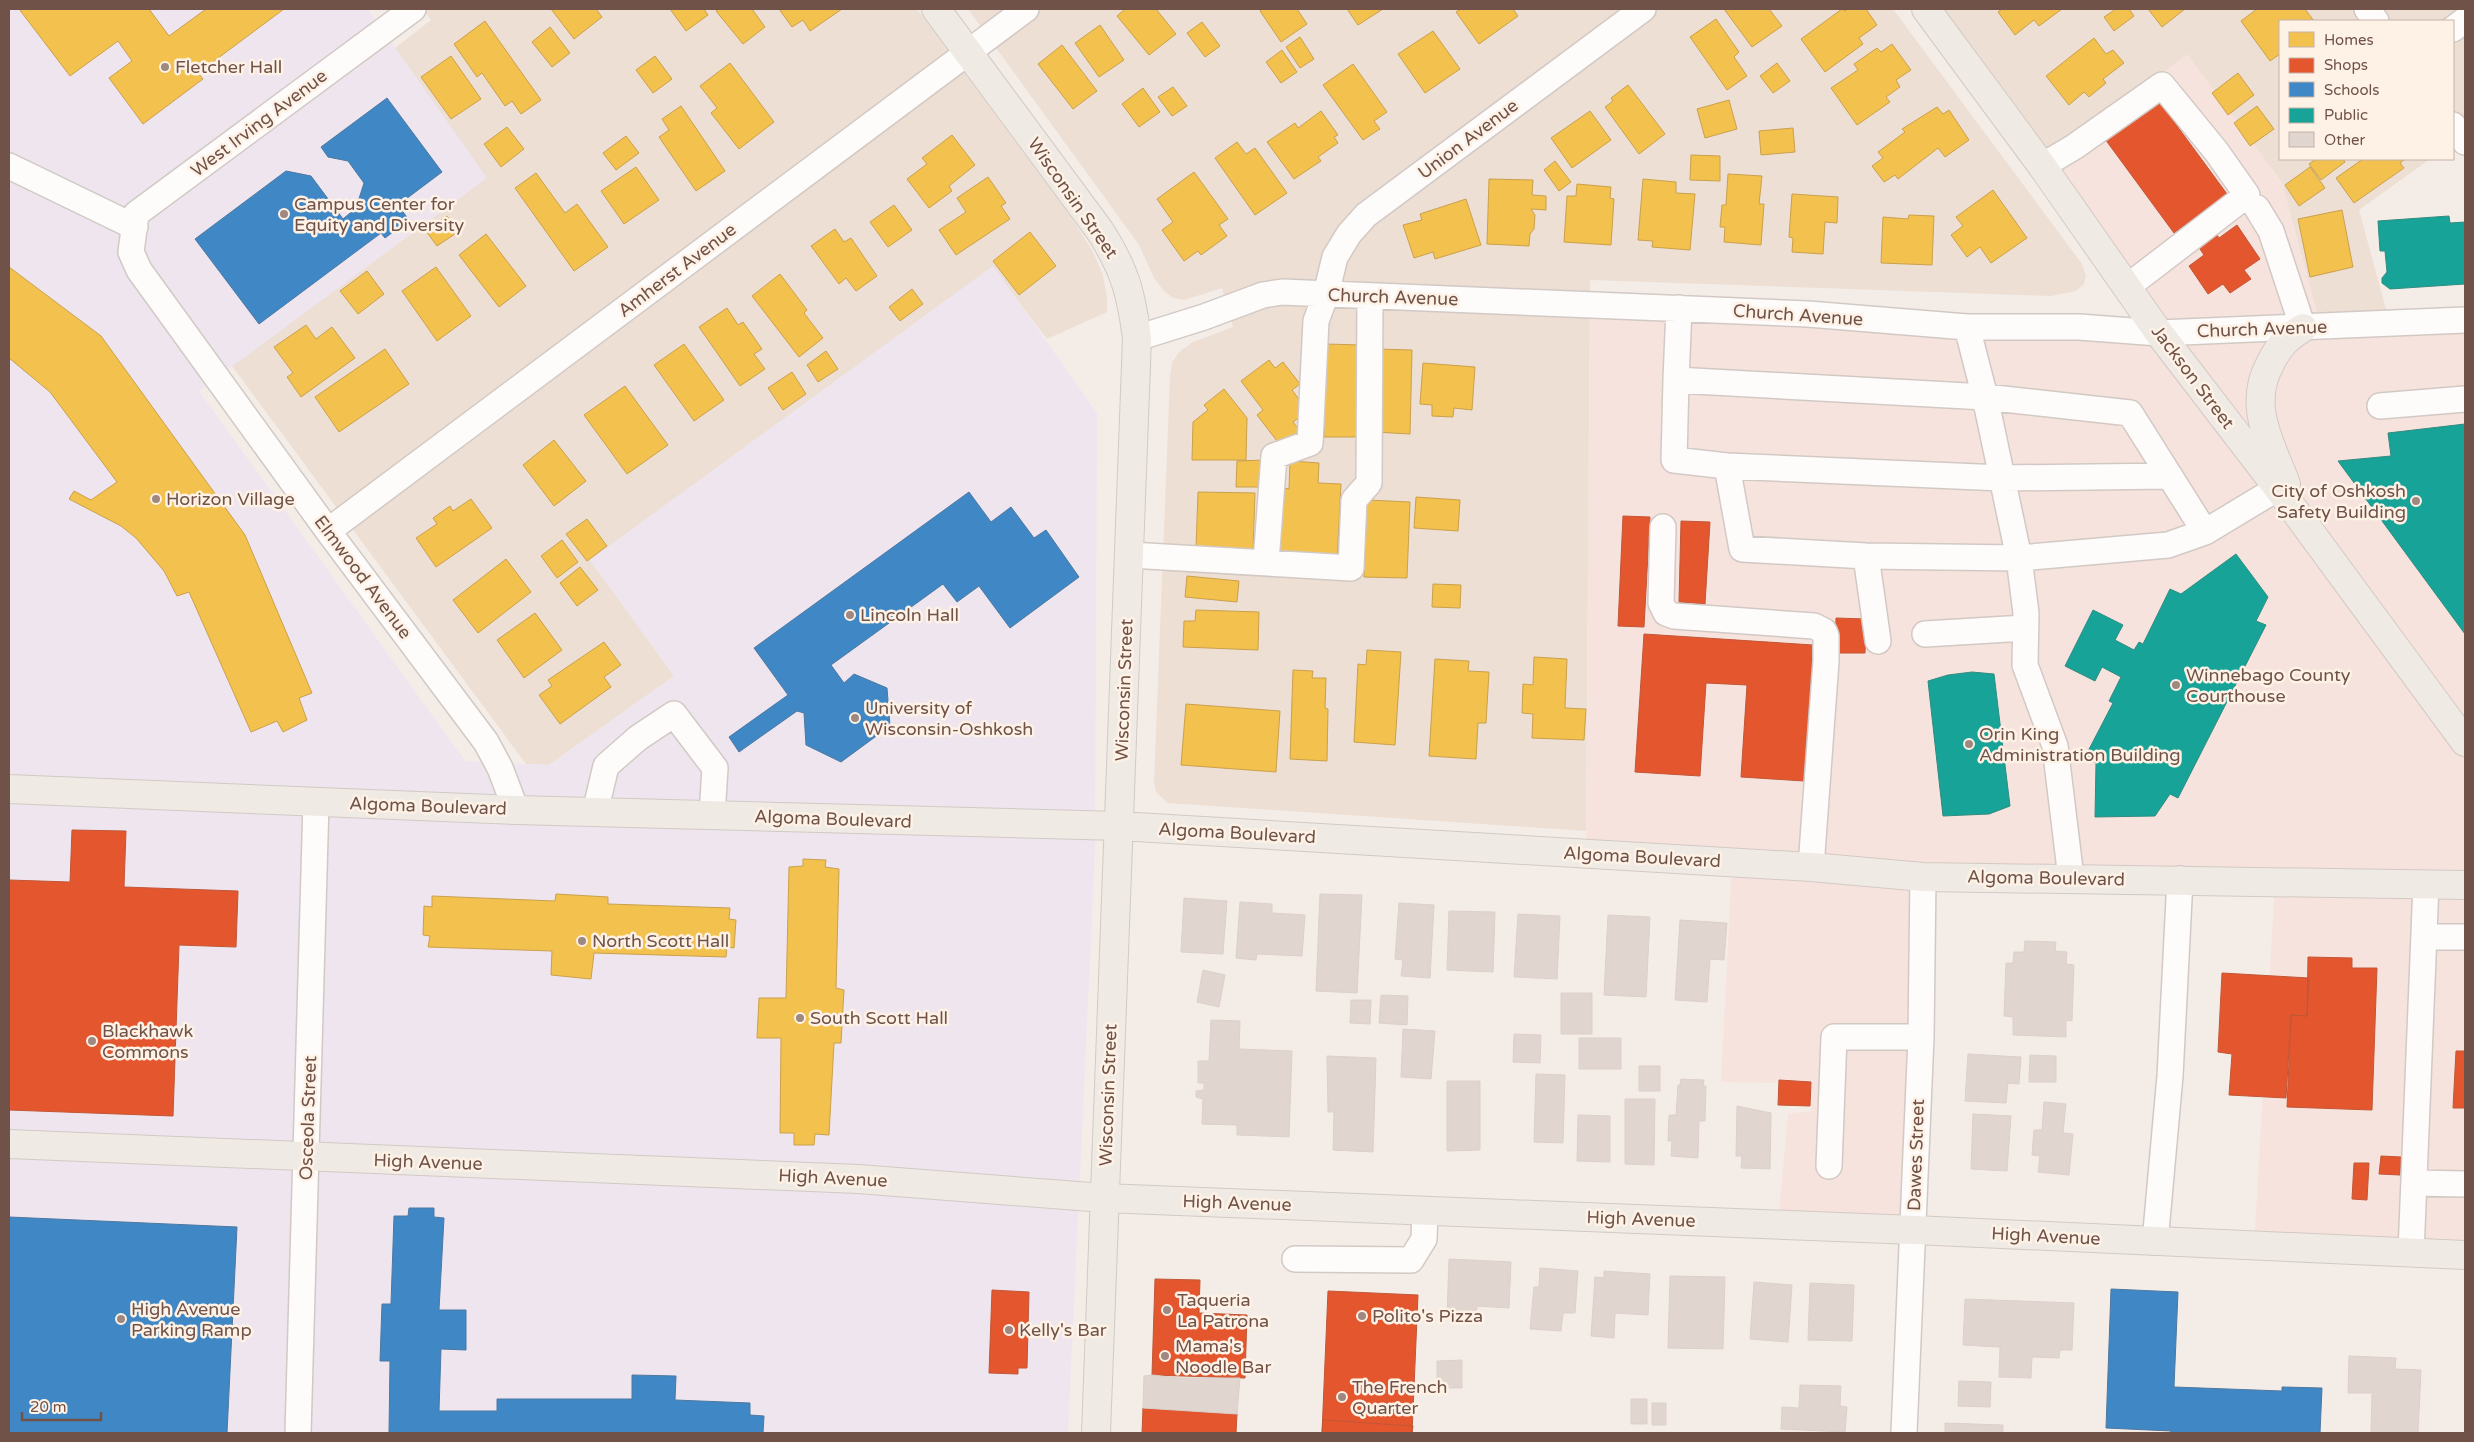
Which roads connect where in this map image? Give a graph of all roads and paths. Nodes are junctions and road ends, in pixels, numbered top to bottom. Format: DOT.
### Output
graph roads {
  1 [pos="936,9"];
  2 [pos="1026,9"];
  3 [pos="1643,9"];
  4 [pos="1926,9"];
  5 [pos="2367,9"];
  6 [pos="402,12"];
  7 [pos="2375,20"];
  8 [pos="2465,20"];
  9 [pos="2454,27"];
  10 [pos="968,52"];
  11 [pos="2454,126"];
  12 [pos="2465,142"];
  13 [pos="9,166"];
  14 [pos="2042,166"];
  15 [pos="2257,208"];
  16 [pos="135,227"];
  17 [pos="131,252"];
  18 [pos="2127,287"];
  19 [pos="1326,294"];
  20 [pos="1370,296"];
  21 [pos="1679,308"];
  22 [pos="2465,320"];
  23 [pos="1967,327"];
  24 [pos="2303,328"];
  25 [pos="2160,333"];
  26 [pos="1137,338"];
  27 [pos="1676,380"];
  28 [pos="1985,397"];
  29 [pos="2465,399"];
  30 [pos="2380,406"];
  31 [pos="1727,466"];
  32 [pos="2170,476"];
  33 [pos="2002,478"];
  34 [pos="2278,488"];
  35 [pos="2298,514"];
  36 [pos="1663,527"];
  37 [pos="328,531"];
  38 [pos="2205,532"];
  39 [pos="1130,555"];
  40 [pos="1866,556"];
  41 [pos="2019,558"];
  42 [pos="1266,562"];
  43 [pos="2025,628"];
  44 [pos="1925,634"];
  45 [pos="1878,641"];
  46 [pos="2465,742"];
  47 [pos="9,789"];
  48 [pos="316,802"];
  49 [pos="516,810"];
  50 [pos="595,812"];
  51 [pos="712,816"];
  52 [pos="1119,826"];
  53 [pos="2465,864"];
  54 [pos="1811,867"];
  55 [pos="1923,877"];
  56 [pos="2071,878"];
  57 [pos="2180,879"];
  58 [pos="2426,884"];
  59 [pos="2465,885"];
  60 [pos="2424,937"];
  61 [pos="2465,937"];
  62 [pos="1921,1037"];
  63 [pos="9,1144"];
  64 [pos="307,1157"];
  65 [pos="1829,1166"];
  66 [pos="2414,1183"];
  67 [pos="2465,1184"];
  68 [pos="1104,1198"];
  69 [pos="1425,1210"];
  70 [pos="1914,1230"];
  71 [pos="2156,1242"];
  72 [pos="2411,1253"];
  73 [pos="2465,1255"];
  74 [pos="1295,1259"];
  75 [pos="298,1433"];
  76 [pos="1096,1433"];
  77 [pos="1904,1433"];
  1 -- 10 [label="main road, Wisconsin Street"];
  2 -- 10 [label="street, Amherst Avenue"];
  3 -- 19 [label="street, Union Avenue"];
  4 -- 14 [label="main road, Jackson Street"];
  5 -- 7 [label="street"];
  6 -- 16 [label="street, West Irving Avenue"];
  8 -- 9 [label="street"];
  10 -- 26 [label="main road, Wisconsin Street"];
  10 -- 37 [label="street, Amherst Avenue"];
  11 -- 12 [label="street"];
  13 -- 16 [label="street"];
  14 -- 18 [label="main road, Jackson Street"];
  14 -- 18 [label="street"];
  15 -- 24 [label="street"];
  16 -- 17 [label="street, West Irving Avenue"];
  17 -- 37 [label="street, Elmwood Avenue"];
  18 -- 25 [label="main road, Jackson Street"];
  19 -- 20 [label="street, Church Avenue"];
  19 -- 26 [label="street, Church Avenue"];
  19 -- 42 [label="street, Union Avenue"];
  20 -- 21 [label="street, Church Avenue"];
  20 -- 42 [label="street"];
  21 -- 23 [label="street, Church Avenue"];
  21 -- 27 [label="street"];
  22 -- 24 [label="street, Church Avenue"];
  23 -- 25 [label="street, Church Avenue"];
  23 -- 28 [label="street"];
  24 -- 25 [label="street, Church Avenue"];
  24 -- 35 [label="main road"];
  25 -- 34 [label="main road, Jackson Street"];
  26 -- 39 [label="main road, Wisconsin Street"];
  27 -- 28 [label="street"];
  27 -- 31 [label="street"];
  28 -- 32 [label="street"];
  28 -- 33 [label="street"];
  29 -- 30 [label="street"];
  31 -- 33 [label="street"];
  31 -- 40 [label="street"];
  32 -- 33 [label="street"];
  32 -- 38 [label="street"];
  33 -- 41 [label="street"];
  34 -- 35 [label="main road, Jackson Street"];
  34 -- 38 [label="street"];
  35 -- 46 [label="main road, Jackson Street"];
  36 -- 54 [label="street"];
  37 -- 49 [label="street, Elmwood Avenue"];
  38 -- 41 [label="street"];
  39 -- 42 [label="street"];
  39 -- 52 [label="main road, Wisconsin Street"];
  40 -- 41 [label="street"];
  40 -- 45 [label="street"];
  41 -- 43 [label="street"];
  43 -- 44 [label="street"];
  43 -- 56 [label="street"];
  47 -- 48 [label="main road, Algoma Boulevard"];
  48 -- 49 [label="main road, Algoma Boulevard"];
  48 -- 64 [label="street, Osceola Street"];
  49 -- 50 [label="main road, Algoma Boulevard"];
  50 -- 51 [label="main road, Algoma Boulevard"];
  50 -- 51 [label="street"];
  51 -- 52 [label="main road, Algoma Boulevard"];
  52 -- 54 [label="main road, Algoma Boulevard"];
  52 -- 68 [label="main road, Wisconsin Street"];
  53 -- 58 [label="main road"];
  54 -- 55 [label="main road, Algoma Boulevard"];
  55 -- 56 [label="main road, Algoma Boulevard"];
  55 -- 62 [label="street, Dawes Street"];
  56 -- 57 [label="main road, Algoma Boulevard"];
  57 -- 58 [label="main road, Algoma Boulevard"];
  57 -- 71 [label="street"];
  58 -- 59 [label="main road, Algoma Boulevard"];
  58 -- 60 [label="street"];
  60 -- 61 [label="street"];
  60 -- 66 [label="street"];
  62 -- 65 [label="street"];
  62 -- 70 [label="street, Dawes Street"];
  63 -- 64 [label="main road, High Avenue"];
  64 -- 68 [label="main road, High Avenue"];
  64 -- 75 [label="street, Osceola Street"];
  66 -- 67 [label="street"];
  66 -- 72 [label="street"];
  68 -- 69 [label="main road, High Avenue"];
  68 -- 76 [label="main road, Wisconsin Street"];
  69 -- 70 [label="main road, High Avenue"];
  69 -- 74 [label="street"];
  70 -- 71 [label="main road, High Avenue"];
  70 -- 77 [label="street, Dawes Street"];
  71 -- 72 [label="main road, High Avenue"];
  72 -- 73 [label="main road, High Avenue"];
}
